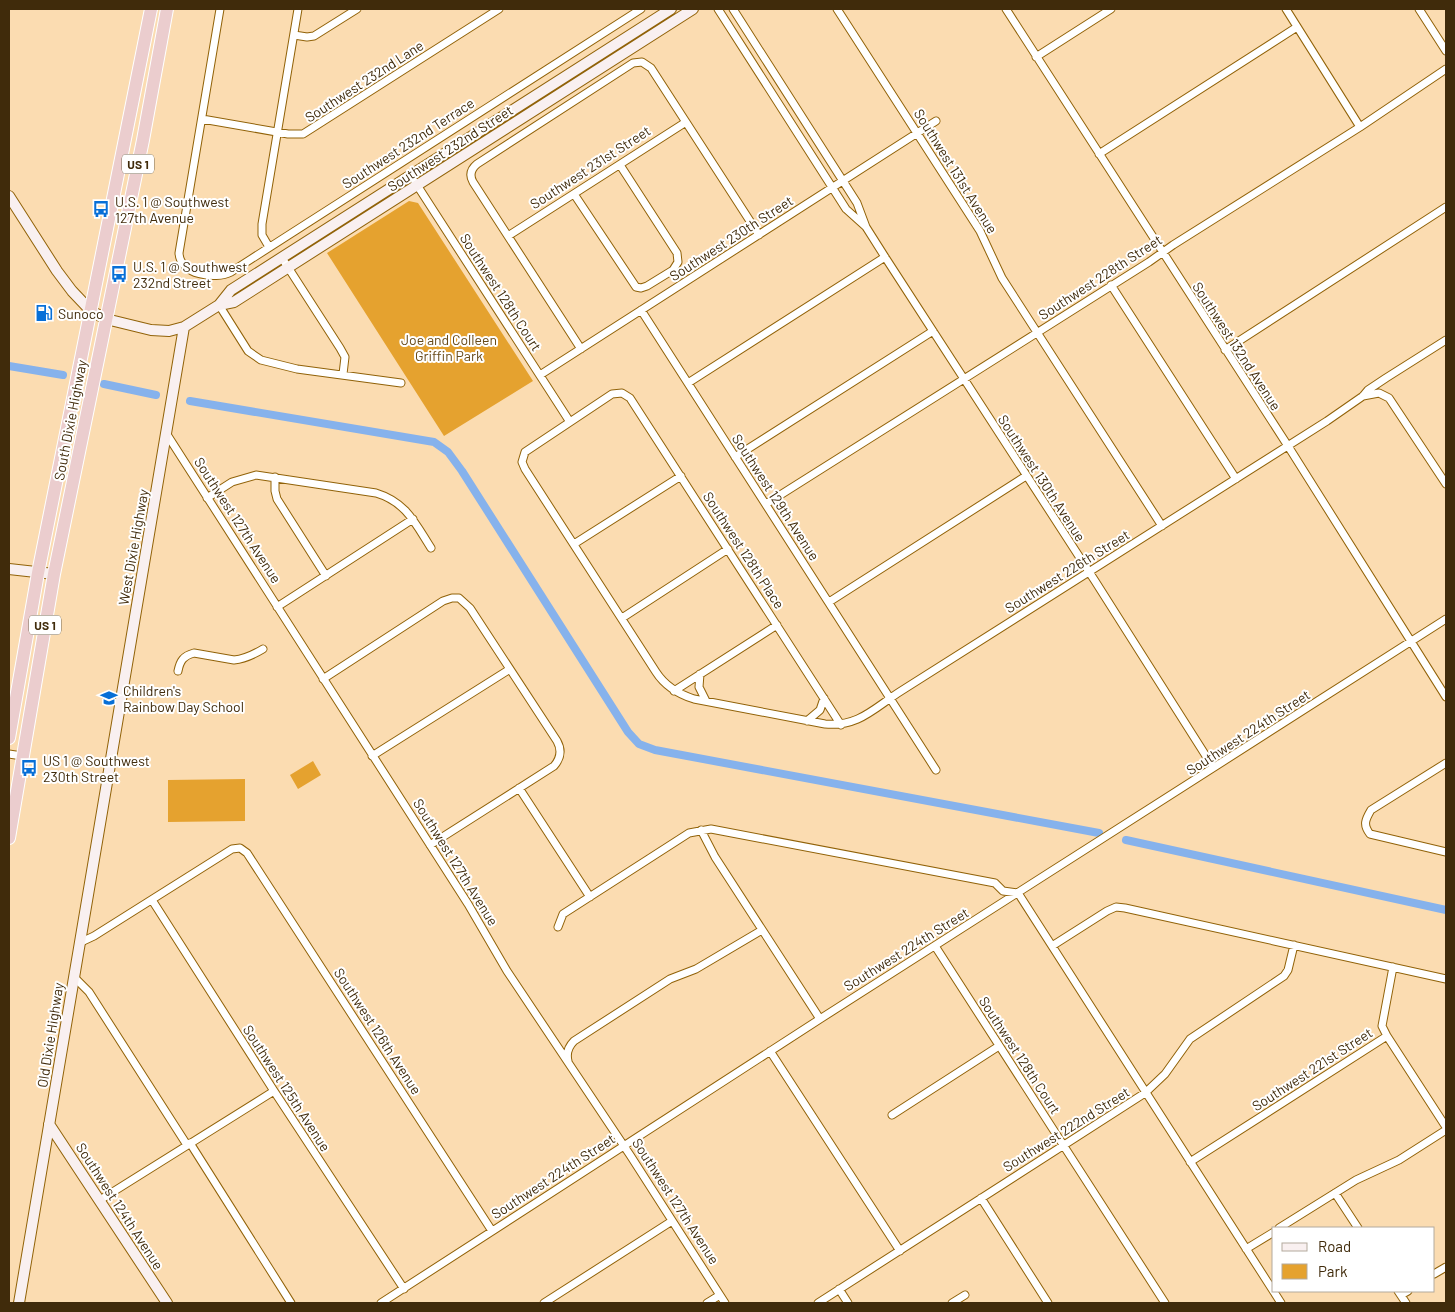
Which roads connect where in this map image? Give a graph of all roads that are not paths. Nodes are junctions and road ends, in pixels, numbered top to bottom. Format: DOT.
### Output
graph roads {
  1 [pos="151,9"];
  2 [pos="167,9"];
  3 [pos="220,9"];
  4 [pos="298,9"];
  5 [pos="357,9"];
  6 [pos="499,9"];
  7 [pos="641,9"];
  8 [pos="671,9"];
  9 [pos="693,9"];
  10 [pos="718,9"];
  11 [pos="733,9"];
  12 [pos="837,9"];
  13 [pos="1006,9"];
  14 [pos="1111,9"];
  15 [pos="1286,9"];
  16 [pos="1419,9"];
  17 [pos="1297,27"];
  18 [pos="294,35"];
  19 [pos="1446,52"];
  20 [pos="1036,57"];
  21 [pos="1446,69"];
  22 [pos="134,99"];
  23 [pos="202,119"];
  24 [pos="936,121"];
  25 [pos="686,122"];
  26 [pos="1360,127"];
  27 [pos="278,132"];
  28 [pos="917,133"];
  29 [pos="1099,154"];
  30 [pos="620,165"];
  31 [pos="411,175"];
  32 [pos="843,181"];
  33 [pos="418,185"];
  34 [pos="833,188"];
  35 [pos="574,194"];
  36 [pos="9,196"];
  37 [pos="1446,207"];
  38 [pos="866,227"];
  39 [pos="759,235"];
  40 [pos="508,236"];
  41 [pos="269,247"];
  42 [pos="1162,253"];
  43 [pos="885,257"];
  44 [pos="282,258"];
  45 [pos="288,268"];
  46 [pos="1111,286"];
  47 [pos="219,305"];
  48 [pos="641,310"];
  49 [pos="91,311"];
  50 [pos="106,319"];
  51 [pos="184,326"];
  52 [pos="933,331"];
  53 [pos="1037,332"];
  54 [pos="1446,340"];
  55 [pos="581,349"];
  56 [pos="1225,350"];
  57 [pos="343,374"];
  58 [pos="540,375"];
  59 [pos="963,379"];
  60 [pos="401,383"];
  61 [pos="688,383"];
  62 [pos="1363,396"];
  63 [pos="570,422"];
  64 [pos="166,433"];
  65 [pos="82,438"];
  66 [pos="1288,446"];
  67 [pos="735,457"];
  68 [pos="681,476"];
  69 [pos="1026,476"];
  70 [pos="275,477"];
  71 [pos="1236,479"];
  72 [pos="1446,484"];
  73 [pos="207,498"];
  74 [pos="766,504"];
  75 [pos="413,519"];
  76 [pos="1162,526"];
  77 [pos="574,544"];
  78 [pos="431,548"];
  79 [pos="728,549"];
  80 [pos="9,569"];
  81 [pos="38,572"];
  82 [pos="1089,573"];
  83 [pos="54,574"];
  84 [pos="326,576"];
  85 [pos="829,602"];
  86 [pos="277,607"];
  87 [pos="622,618"];
  88 [pos="1446,619"];
  89 [pos="777,625"];
  90 [pos="1410,642"];
  91 [pos="263,649"];
  92 [pos="510,669"];
  93 [pos="178,671"];
  94 [pos="700,674"];
  95 [pos="323,679"];
  96 [pos="674,691"];
  97 [pos="1446,697"];
  98 [pos="824,698"];
  99 [pos="889,698"];
  100 [pos="706,701"];
  101 [pos="807,721"];
  102 [pos="841,725"];
  103 [pos="9,738"];
  104 [pos="9,754"];
  105 [pos="22,756"];
  106 [pos="372,756"];
  107 [pos="1446,763"];
  108 [pos="1213,767"];
  109 [pos="936,770"];
  110 [pos="109,772"];
  111 [pos="519,788"];
  112 [pos="701,830"];
  113 [pos="9,838"];
  114 [pos="430,845"];
  115 [pos="1446,852"];
  116 [pos="1018,893"];
  117 [pos="590,897"];
  118 [pos="152,900"];
  119 [pos="558,927"];
  120 [pos="762,930"];
  121 [pos="79,943"];
  122 [pos="1294,945"];
  123 [pos="935,946"];
  124 [pos="1052,946"];
  125 [pos="1393,967"];
  126 [pos="74,977"];
  127 [pos="1446,979"];
  128 [pos="820,1019"];
  129 [pos="1386,1036"];
  130 [pos="998,1046"];
  131 [pos="770,1051"];
  132 [pos="570,1066"];
  133 [pos="274,1091"];
  134 [pos="1146,1093"];
  135 [pos="892,1115"];
  136 [pos="49,1124"];
  137 [pos="1446,1128"];
  138 [pos="188,1144"];
  139 [pos="623,1145"];
  140 [pos="1063,1145"];
  141 [pos="1190,1162"];
  142 [pos="1335,1193"];
  143 [pos="981,1198"];
  144 [pos="100,1200"];
  145 [pos="672,1220"];
  146 [pos="1281,1227"];
  147 [pos="1357,1227"];
  148 [pos="492,1231"];
  149 [pos="1272,1233"];
  150 [pos="1246,1249"];
  151 [pos="900,1251"];
  152 [pos="1446,1266"];
  153 [pos="1435,1273"];
  154 [pos="404,1289"];
  155 [pos="839,1289"];
  156 [pos="1272,1289"];
  157 [pos="1274,1292"];
  158 [pos="1399,1293"];
  159 [pos="720,1295"];
  160 [pos="965,1295"];
  161 [pos="163,1302"];
  162 [pos="19,1303"];
  163 [pos="291,1303"];
  164 [pos="381,1303"];
  165 [pos="544,1303"];
  166 [pos="707,1303"];
  167 [pos="725,1303"];
  168 [pos="818,1303"];
  169 [pos="848,1303"];
  170 [pos="952,1303"];
  171 [pos="1048,1303"];
  172 [pos="1165,1303"];
  173 [pos="1281,1303"];
  174 [pos="1406,1303"];
  1 -- 22 [label="highway, South Dixie Highway / US 1"];
  2 -- 50 [label="highway, South Dixie Highway / US 1"];
  3 -- 23 [label="street"];
  4 -- 18 [label="street"];
  5 -- 18 [label="street"];
  6 -- 27 [label="street, Southwest 232nd Lane"];
  7 -- 41 [label="street, Southwest 232nd Terrace"];
  8 -- 31 [label="street, Southwest 232nd Street"];
  9 -- 33 [label="street, Southwest 232nd Street"];
  10 -- 34 [label="street, Southwest 130th Avenue"];
  11 -- 32 [label="street, Southwest 130th Avenue"];
  12 -- 28 [label="street, Southwest 131st Avenue"];
  13 -- 20 [label="street, Southwest 132nd Avenue"];
  14 -- 20 [label="street"];
  15 -- 17 [label="street"];
  16 -- 19 [label="street"];
  17 -- 26 [label="street"];
  17 -- 29 [label="street"];
  18 -- 27 [label="street"];
  20 -- 29 [label="street, Southwest 132nd Avenue"];
  21 -- 26 [label="street, Southwest 228th Street"];
  22 -- 49 [label="highway, South Dixie Highway / US 1"];
  22 -- 50 [label="highway"];
  23 -- 27 [label="street, Southwest 232nd Lane"];
  23 -- 41 [label="street, Southwest 232nd Terrace"];
  24 -- 28 [label="street, Southwest 230th Street"];
  25 -- 30 [label="street, Southwest 231st Street"];
  25 -- 39 [label="street"];
  25 -- 40 [label="street"];
  26 -- 42 [label="street, Southwest 228th Street"];
  27 -- 41 [label="street"];
  28 -- 32 [label="street, Southwest 230th Street"];
  28 -- 53 [label="street, Southwest 131st Avenue"];
  29 -- 42 [label="street, Southwest 132nd Avenue"];
  30 -- 35 [label="street, Southwest 231st Street"];
  30 -- 35 [label="street"];
  31 -- 33 [label="street, Southwest 128th Court"];
  31 -- 44 [label="street, Southwest 232nd Street"];
  32 -- 34 [label="street, Southwest 230th Street"];
  32 -- 38 [label="street, Southwest 130th Avenue"];
  33 -- 45 [label="street, Southwest 232nd Street"];
  33 -- 58 [label="street, Southwest 128th Court"];
  34 -- 38 [label="street, Southwest 130th Avenue"];
  34 -- 39 [label="street, Southwest 230th Street"];
  35 -- 40 [label="street, Southwest 231st Street"];
  36 -- 49 [label="street"];
  37 -- 56 [label="street"];
  38 -- 43 [label="street, Southwest 130th Avenue"];
  39 -- 48 [label="street, Southwest 230th Street"];
  40 -- 55 [label="street"];
  42 -- 46 [label="street, Southwest 228th Street"];
  42 -- 56 [label="street, Southwest 132nd Avenue"];
  43 -- 52 [label="street, Southwest 130th Avenue"];
  43 -- 61 [label="street"];
  44 -- 45 [label="street"];
  44 -- 47 [label="street, Southwest 232nd Street"];
  45 -- 47 [label="street, Southwest 232nd Street"];
  45 -- 57 [label="street"];
  46 -- 53 [label="street, Southwest 228th Street"];
  46 -- 71 [label="street"];
  47 -- 51 [label="street, Southwest 232nd Street"];
  47 -- 57 [label="street"];
  48 -- 55 [label="street, Southwest 230th Street"];
  48 -- 61 [label="street, Southwest 129th Avenue"];
  49 -- 50 [label="street"];
  49 -- 65 [label="highway"];
  49 -- 81 [label="highway, South Dixie Highway / US 1"];
  50 -- 51 [label="street, Southwest 232nd Street"];
  50 -- 65 [label="highway, South Dixie Highway / US 1"];
  51 -- 64 [label="street, West Dixie Highway"];
  52 -- 59 [label="street, Southwest 130th Avenue"];
  52 -- 67 [label="street"];
  53 -- 59 [label="street, Southwest 228th Street"];
  53 -- 76 [label="street, Southwest 131st Avenue"];
  54 -- 62 [label="street, Southwest 226th Street"];
  55 -- 58 [label="street, Southwest 230th Street"];
  56 -- 66 [label="street, Southwest 132nd Avenue"];
  57 -- 60 [label="street"];
  58 -- 63 [label="street, Southwest 128th Court"];
  59 -- 69 [label="street, Southwest 130th Avenue"];
  59 -- 74 [label="street, Southwest 228th Street"];
  61 -- 67 [label="street, Southwest 129th Avenue"];
  62 -- 66 [label="street, Southwest 226th Street"];
  62 -- 72 [label="street"];
  63 -- 68 [label="street, Southwest 128th Place"];
  63 -- 77 [label="street"];
  64 -- 73 [label="street, Southwest 127th Avenue"];
  64 -- 110 [label="street, West Dixie Highway"];
  65 -- 83 [label="highway, South Dixie Highway / US 1"];
  66 -- 71 [label="street, Southwest 226th Street"];
  66 -- 90 [label="street, Southwest 132nd Avenue"];
  67 -- 74 [label="street, Southwest 129th Avenue"];
  68 -- 77 [label="street"];
  68 -- 79 [label="street, Southwest 128th Place"];
  69 -- 82 [label="street, Southwest 130th Avenue"];
  69 -- 85 [label="street"];
  70 -- 73 [label="street"];
  70 -- 75 [label="street"];
  70 -- 84 [label="street"];
  71 -- 76 [label="street, Southwest 226th Street"];
  73 -- 86 [label="street, Southwest 127th Avenue"];
  74 -- 85 [label="street, Southwest 129th Avenue"];
  75 -- 78 [label="street"];
  75 -- 84 [label="street"];
  76 -- 82 [label="street, Southwest 226th Street"];
  77 -- 87 [label="street"];
  79 -- 87 [label="street"];
  79 -- 89 [label="street, Southwest 128th Place"];
  80 -- 81 [label="street"];
  81 -- 83 [label="street"];
  81 -- 103 [label="highway, South Dixie Highway / US 1"];
  82 -- 99 [label="street, Southwest 226th Street"];
  82 -- 108 [label="street, Southwest 130th Avenue"];
  83 -- 105 [label="highway, South Dixie Highway / US 1"];
  84 -- 86 [label="street"];
  85 -- 99 [label="street, Southwest 129th Avenue"];
  86 -- 95 [label="street, Southwest 127th Avenue"];
  87 -- 96 [label="street"];
  88 -- 90 [label="street, Southwest 224th Street"];
  89 -- 94 [label="street"];
  89 -- 98 [label="street, Southwest 128th Place"];
  90 -- 97 [label="street, Southwest 132nd Avenue"];
  90 -- 108 [label="street, Southwest 224th Street"];
  91 -- 93 [label="street"];
  92 -- 95 [label="street"];
  92 -- 106 [label="street"];
  92 -- 111 [label="street"];
  94 -- 96 [label="street"];
  94 -- 100 [label="street"];
  95 -- 106 [label="street, Southwest 127th Avenue"];
  96 -- 100 [label="street, Southwest 226th Street"];
  98 -- 101 [label="street"];
  98 -- 102 [label="street, Southwest 128th Place"];
  99 -- 102 [label="street, Southwest 226th Street"];
  99 -- 109 [label="street, Southwest 129th Avenue"];
  100 -- 101 [label="street, Southwest 226th Street"];
  101 -- 102 [label="street, Southwest 226th Street"];
  104 -- 105 [label="street"];
  105 -- 113 [label="highway, South Dixie Highway / US 1"];
  106 -- 114 [label="street, Southwest 127th Avenue"];
  107 -- 115 [label="street"];
  108 -- 116 [label="street, Southwest 224th Street"];
  110 -- 121 [label="street, Old Dixie Highway"];
  111 -- 114 [label="street"];
  111 -- 117 [label="street"];
  112 -- 116 [label="street"];
  112 -- 117 [label="street"];
  112 -- 120 [label="street"];
  114 -- 132 [label="street, Southwest 127th Avenue"];
  116 -- 123 [label="street, Southwest 224th Street"];
  116 -- 124 [label="street"];
  117 -- 119 [label="street"];
  118 -- 121 [label="street"];
  118 -- 133 [label="street, Southwest 125th Avenue"];
  118 -- 148 [label="street, Southwest 126th Avenue"];
  120 -- 128 [label="street"];
  120 -- 132 [label="street"];
  121 -- 126 [label="street, Old Dixie Highway"];
  122 -- 124 [label="street"];
  122 -- 125 [label="street"];
  122 -- 134 [label="street, Southwest 222nd Street"];
  123 -- 128 [label="street, Southwest 224th Street"];
  123 -- 130 [label="street, Southwest 128th Court"];
  124 -- 134 [label="street"];
  125 -- 127 [label="street"];
  125 -- 129 [label="street, Southwest 221st Street"];
  126 -- 136 [label="street, Old Dixie Highway"];
  126 -- 138 [label="street"];
  128 -- 131 [label="street, Southwest 224th Street"];
  129 -- 137 [label="street"];
  129 -- 141 [label="street, Southwest 221st Street"];
  130 -- 135 [label="street"];
  130 -- 140 [label="street, Southwest 128th Court"];
  131 -- 139 [label="street, Southwest 224th Street"];
  131 -- 151 [label="street"];
  132 -- 139 [label="street, Southwest 127th Avenue"];
  133 -- 138 [label="street"];
  133 -- 154 [label="street, Southwest 125th Avenue"];
  134 -- 140 [label="street, Southwest 222nd Street"];
  134 -- 141 [label="street"];
  136 -- 144 [label="street, Southwest 124th Avenue"];
  136 -- 162 [label="street, Old Dixie Highway"];
  137 -- 142 [label="street"];
  138 -- 144 [label="street"];
  138 -- 163 [label="street"];
  139 -- 145 [label="street, Southwest 127th Avenue"];
  139 -- 148 [label="street, Southwest 224th Street"];
  140 -- 143 [label="street, Southwest 222nd Street"];
  140 -- 172 [label="street, Southwest 128th Court"];
  141 -- 150 [label="street"];
  142 -- 146 [label="street"];
  142 -- 147 [label="street"];
  143 -- 151 [label="street, Southwest 222nd Street"];
  143 -- 171 [label="street"];
  144 -- 161 [label="street, Southwest 124th Avenue"];
  145 -- 159 [label="street, Southwest 127th Avenue"];
  145 -- 165 [label="street"];
  148 -- 154 [label="street, Southwest 224th Street"];
  149 -- 150 [label="street"];
  150 -- 156 [label="street"];
  151 -- 155 [label="street, Southwest 222nd Street"];
  152 -- 153 [label="street"];
  154 -- 164 [label="street, Southwest 224th Street"];
  155 -- 168 [label="street, Southwest 222nd Street"];
  155 -- 169 [label="street"];
  157 -- 173 [label="street"];
  158 -- 174 [label="street"];
  159 -- 166 [label="street"];
  159 -- 167 [label="street, Southwest 127th Avenue"];
  160 -- 170 [label="street"];
}
